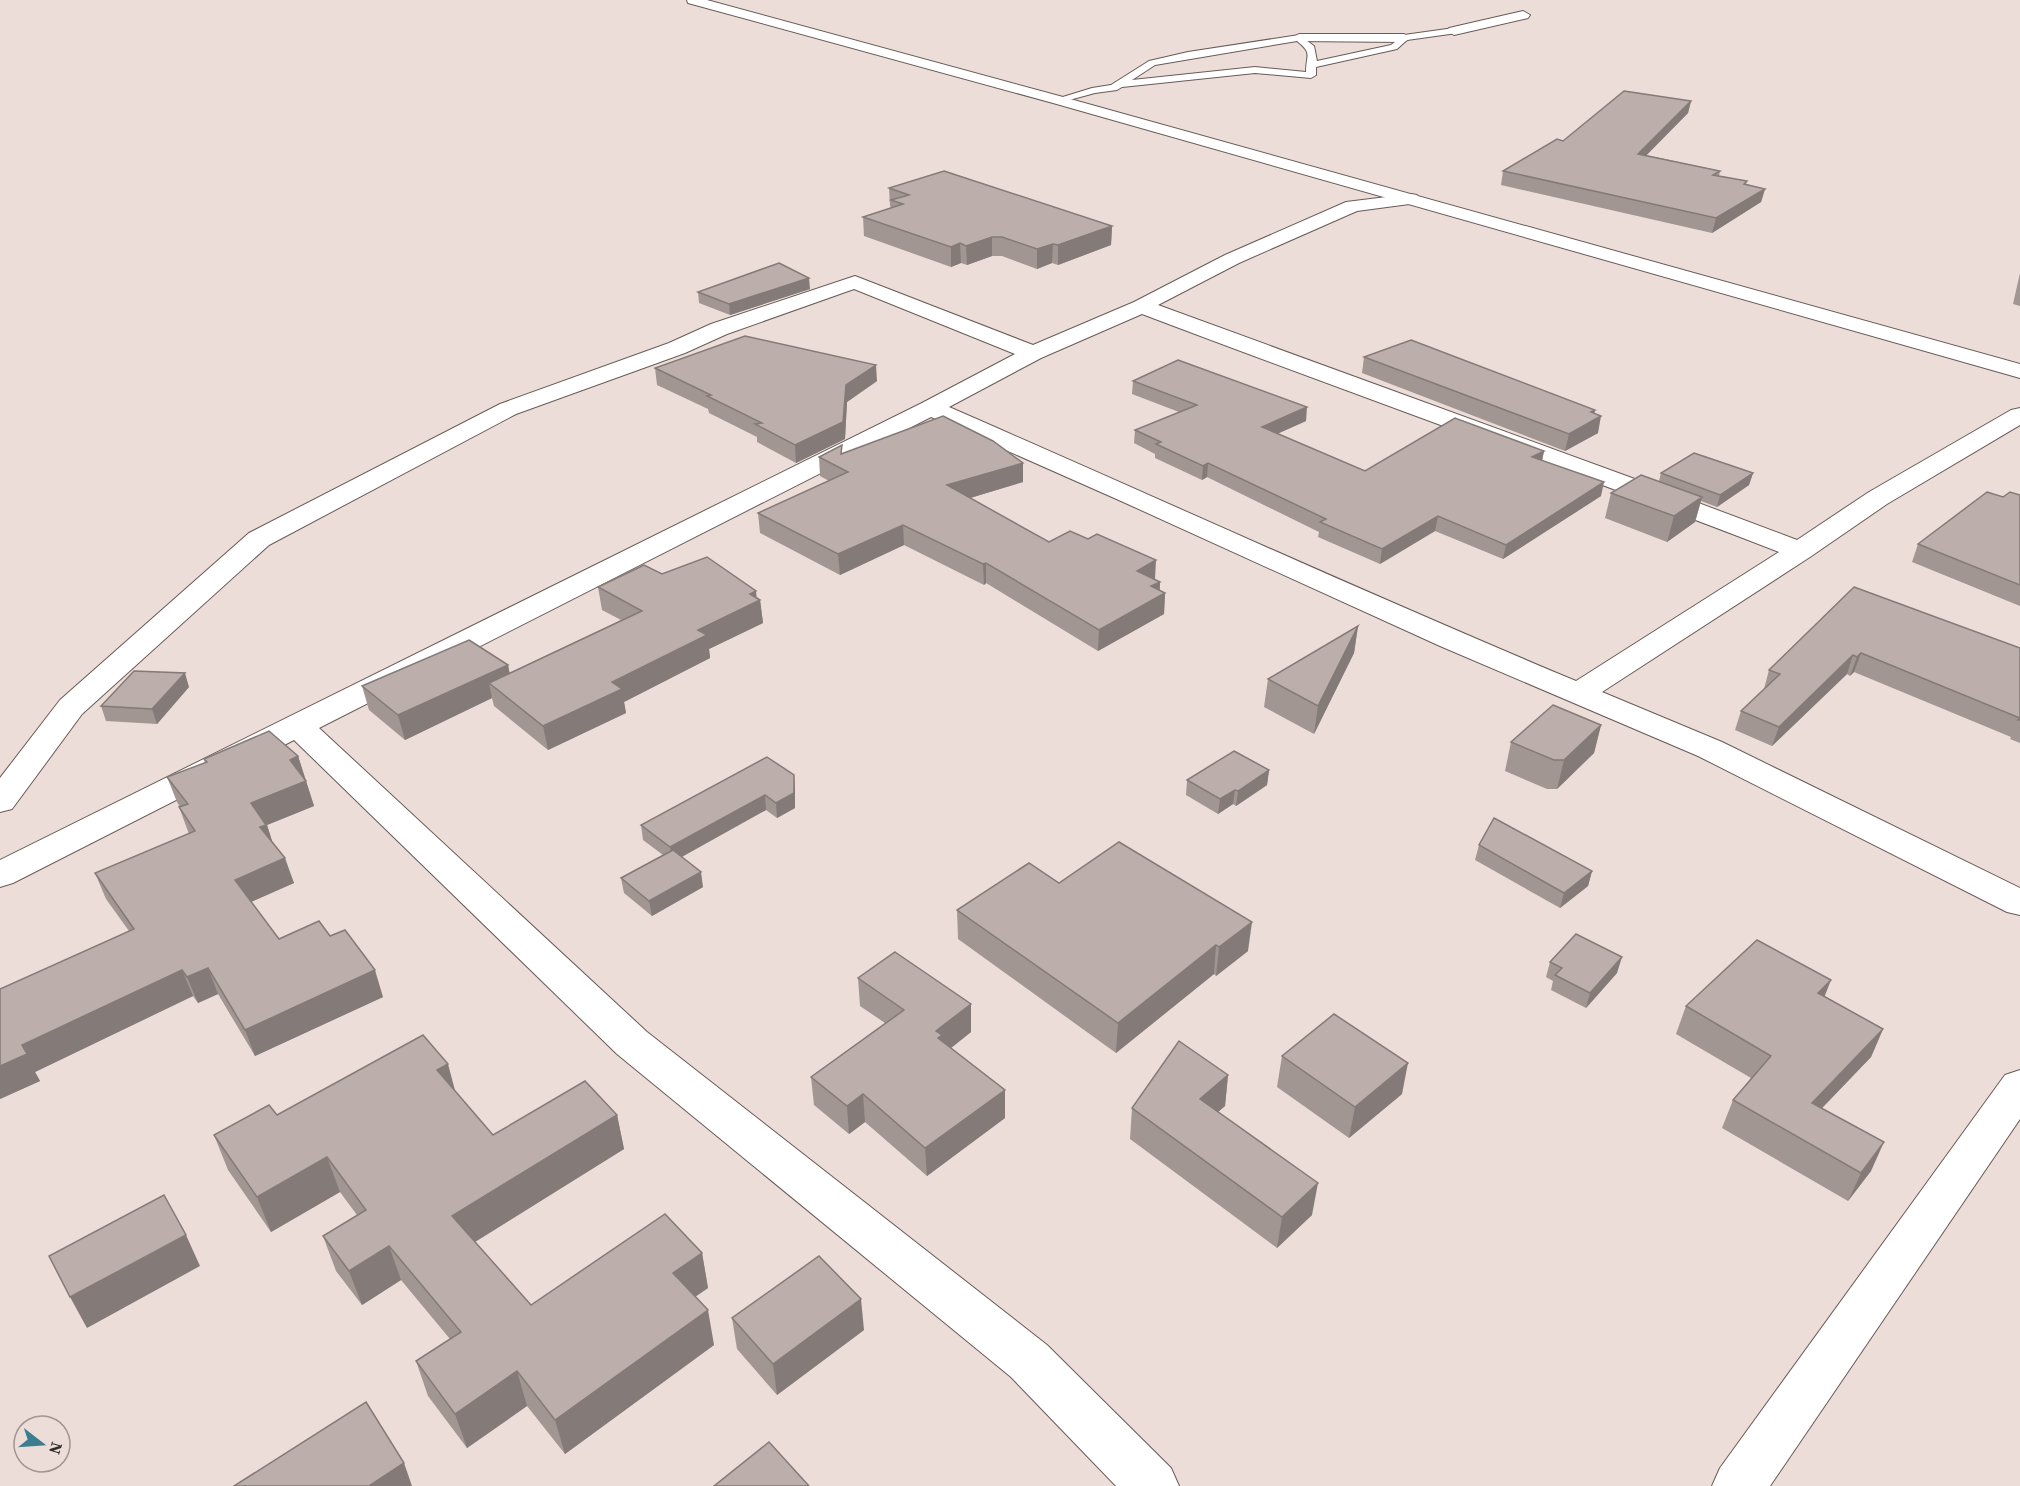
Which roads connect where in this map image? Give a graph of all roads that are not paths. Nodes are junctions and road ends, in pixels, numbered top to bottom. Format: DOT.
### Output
graph roads {
  1 [pos="693,0"];
  2 [pos="1523,15"];
  3 [pos="1454,31"];
  4 [pos="1299,38"];
  5 [pos="1404,38"];
  6 [pos="1311,65"];
  7 [pos="1123,84"];
  8 [pos="1058,100"];
  9 [pos="1411,199"];
  10 [pos="1141,306"];
  11 [pos="1033,353"];
  12 [pos="2020,372"];
  13 [pos="930,408"];
  14 [pos="2020,415"];
  15 [pos="1800,551"];
  16 [pos="1577,694"];
  17 [pos="297,725"];
  18 [pos="0,801"];
  19 [pos="0,875"];
  20 [pos="2020,903"];
  21 [pos="2020,1086"];
  22 [pos="1152,1486"];
  23 [pos="1739,1486"];
  1 -- 8 [label="main road"];
  2 -- 3 [label="main road"];
  3 -- 5 [label="lane"];
  4 -- 5 [label="main road"];
  4 -- 6 [label="lane"];
  4 -- 7 [label="lane"];
  5 -- 6 [label="lane"];
  6 -- 7 [label="lane"];
  7 -- 8 [label="lane"];
  8 -- 9 [label="main road"];
  9 -- 10 [label="main road"];
  9 -- 12 [label="main road"];
  10 -- 11 [label="main road"];
  10 -- 15 [label="main road"];
  11 -- 13 [label="main road"];
  11 -- 18 [label="main road"];
  13 -- 16 [label="main road"];
  13 -- 17 [label="main road"];
  14 -- 15 [label="main road"];
  15 -- 16 [label="main road"];
  16 -- 20 [label="main road"];
  17 -- 19 [label="main road"];
  17 -- 22 [label="main road"];
  21 -- 23 [label="main road"];
}
